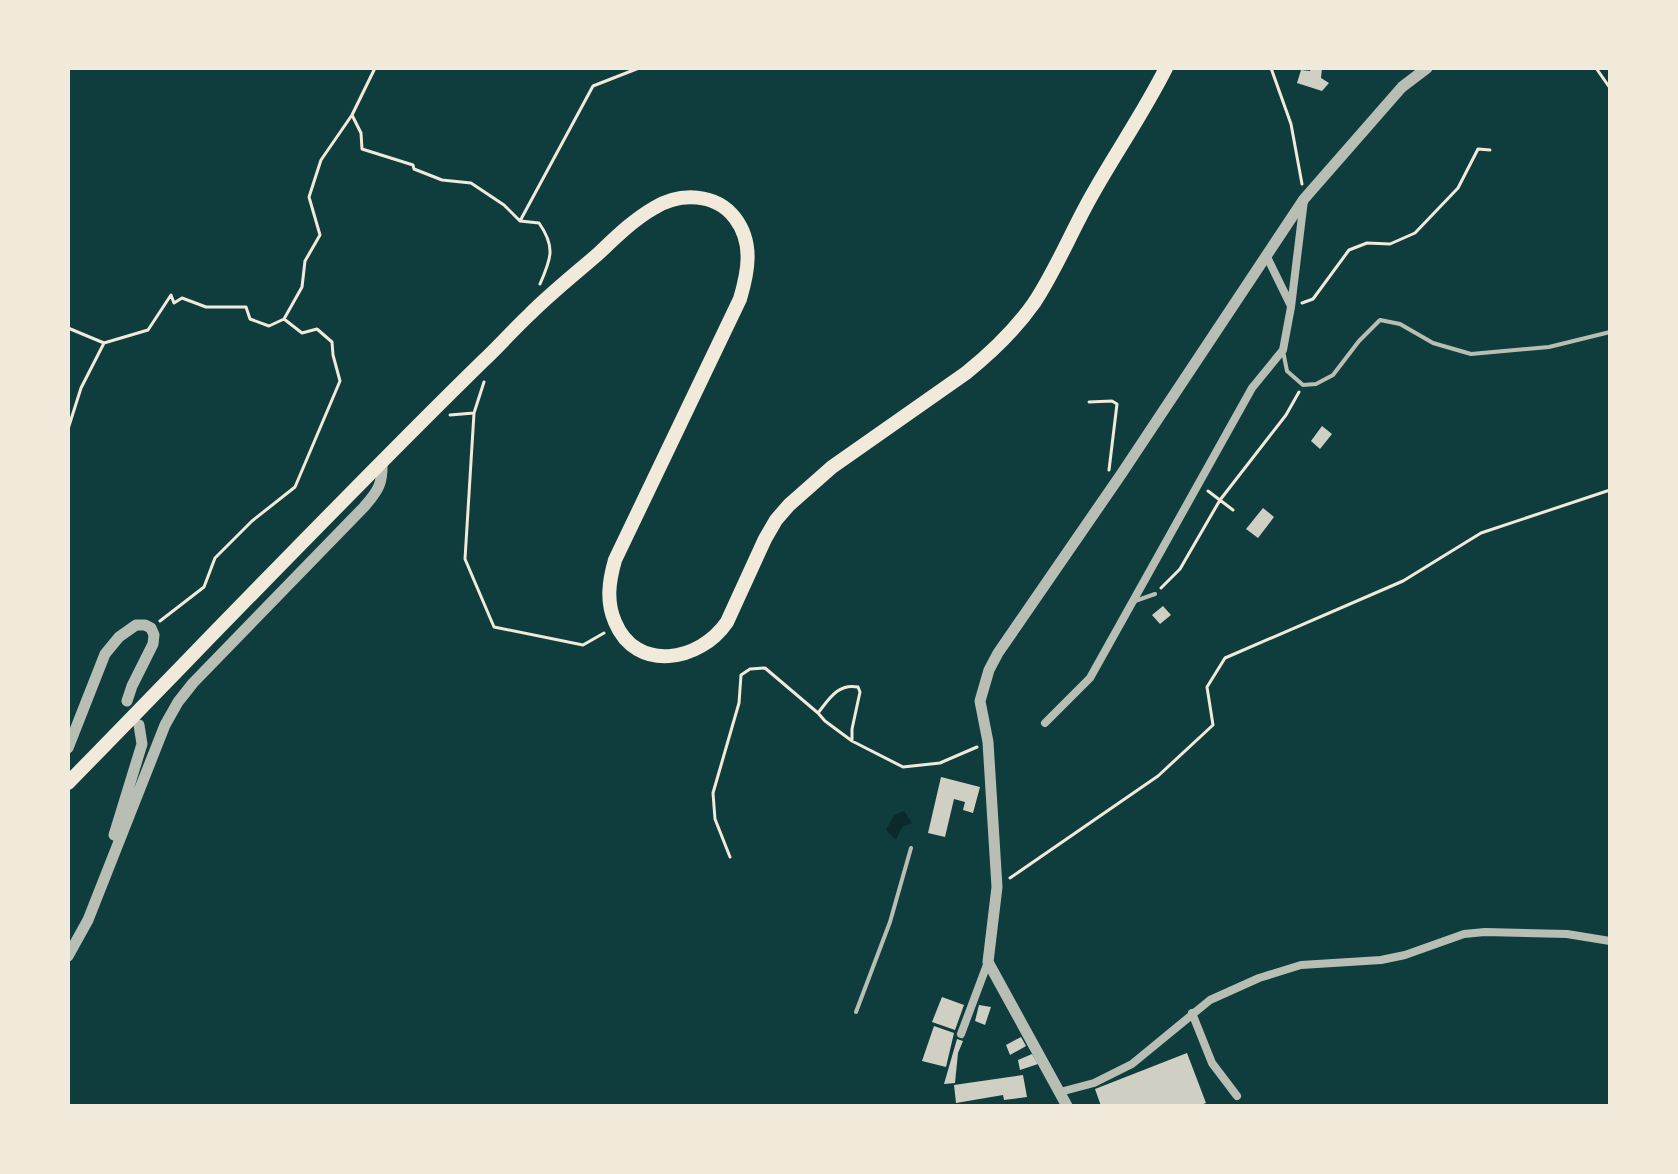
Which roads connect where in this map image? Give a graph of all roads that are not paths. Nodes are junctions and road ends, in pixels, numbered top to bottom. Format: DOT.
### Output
graph roads {
  1 [pos="1166,68"];
  2 [pos="1427,68"];
  3 [pos="1304,199"];
  4 [pos="1266,255"];
  5 [pos="1291,307"];
  6 [pos="1610,332"];
  7 [pos="1283,350"];
  8 [pos="382,460"];
  9 [pos="1155,594"];
  10 [pos="1133,602"];
  11 [pos="127,701"];
  12 [pos="1045,723"];
  13 [pos="139,725"];
  14 [pos="68,748"];
  15 [pos="68,783"];
  16 [pos="911,848"];
  17 [pos="88,920"];
  18 [pos="1610,941"];
  19 [pos="68,956"];
  20 [pos="988,962"];
  21 [pos="856,1012"];
  22 [pos="1192,1013"];
  23 [pos="961,1034"];
  24 [pos="1060,1092"];
  25 [pos="1237,1096"];
  26 [pos="1067,1106"];
  1 -- 8 [label="main road"];
  2 -- 3 [label="street"];
  3 -- 4 [label="street"];
  3 -- 5 [label="street"];
  4 -- 5 [label="street"];
  4 -- 20 [label="street"];
  5 -- 7 [label="street"];
  6 -- 7 [label="lane"];
  7 -- 10 [label="street"];
  8 -- 15 [label="main road"];
  8 -- 17 [label="street"];
  9 -- 10 [label="lane"];
  10 -- 12 [label="street"];
  11 -- 14 [label="street"];
  13 -- 17 [label="street"];
  16 -- 21 [label="lane"];
  17 -- 19 [label="street"];
  18 -- 22 [label="street"];
  20 -- 23 [label="street"];
  20 -- 24 [label="street"];
  22 -- 24 [label="street"];
  22 -- 25 [label="street"];
  24 -- 26 [label="street"];
}
